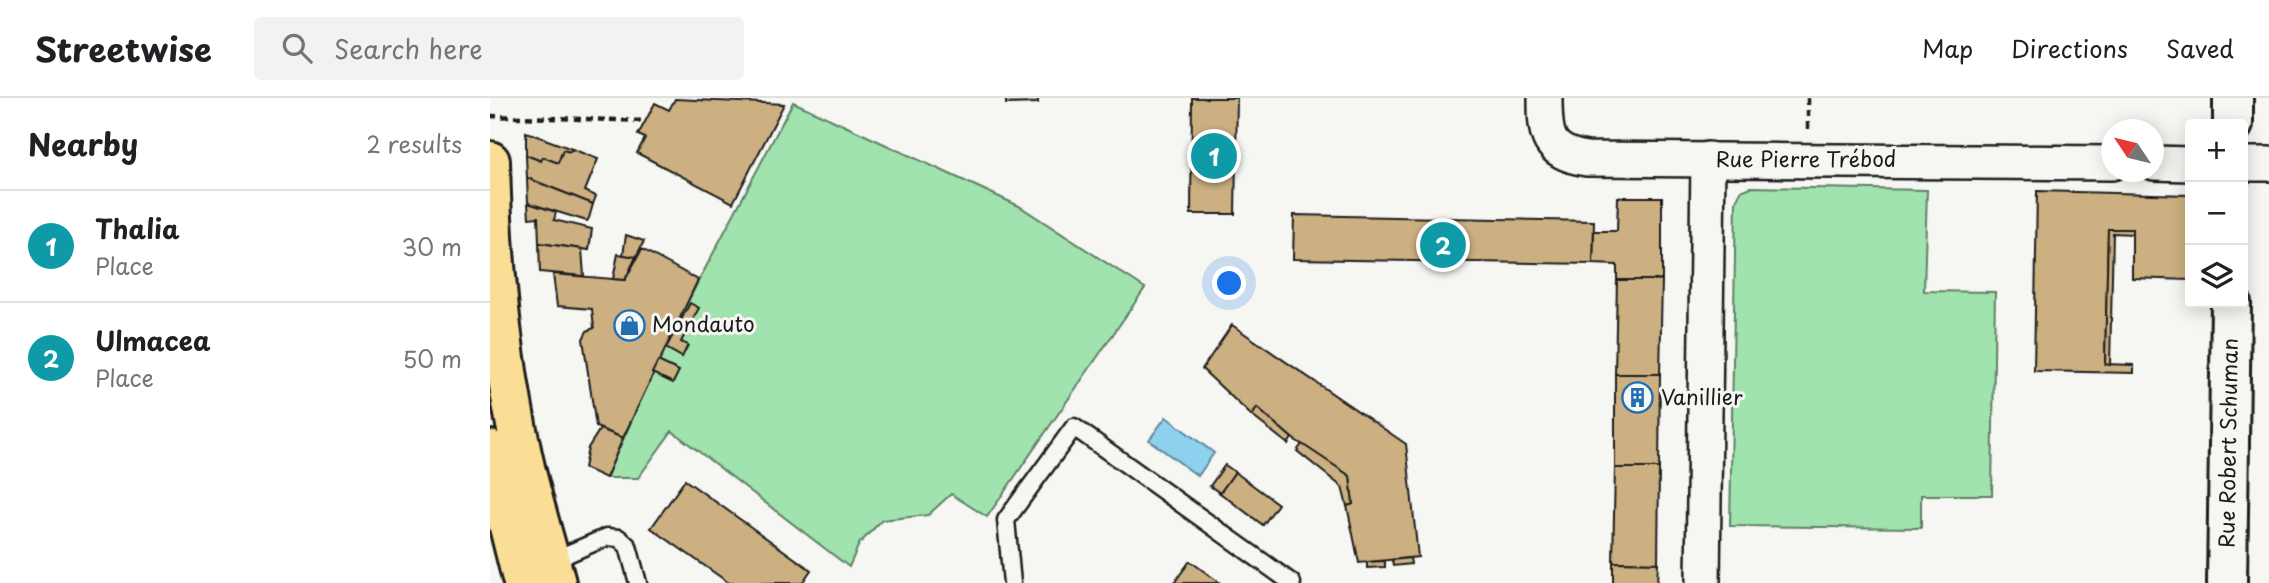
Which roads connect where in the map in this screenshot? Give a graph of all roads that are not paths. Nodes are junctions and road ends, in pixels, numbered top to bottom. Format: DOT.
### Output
graph roads {
  1 [pos="1545,98"];
  2 [pos="2233,98"];
  3 [pos="2233,119"];
  4 [pos="1708,159"];
  5 [pos="490,161"];
  6 [pos="2101,163"];
  7 [pos="2164,163"];
  8 [pos="2185,164"];
  9 [pos="2248,164"];
  10 [pos="2269,164"];
  11 [pos="2231,308"];
  12 [pos="490,450"];
  13 [pos="543,576"];
  14 [pos="638,583"];
  15 [pos="1012,583"];
  16 [pos="1292,583"];
  17 [pos="1703,583"];
  18 [pos="2227,583"];
  1 -- 4 [label="street, Rue Pierre Trébod"];
  2 -- 3 [label="street"];
  4 -- 6 [label="street, Rue Pierre Trébod"];
  4 -- 17 [label="street"];
  5 -- 13 [label="main road"];
  7 -- 8 [label="street"];
  9 -- 10 [label="street"];
  11 -- 18 [label="street, Rue Robert Schuman"];
  12 -- 13 [label="main road"];
  13 -- 14 [label="lane"];
  15 -- 16 [label="lane"];
}
